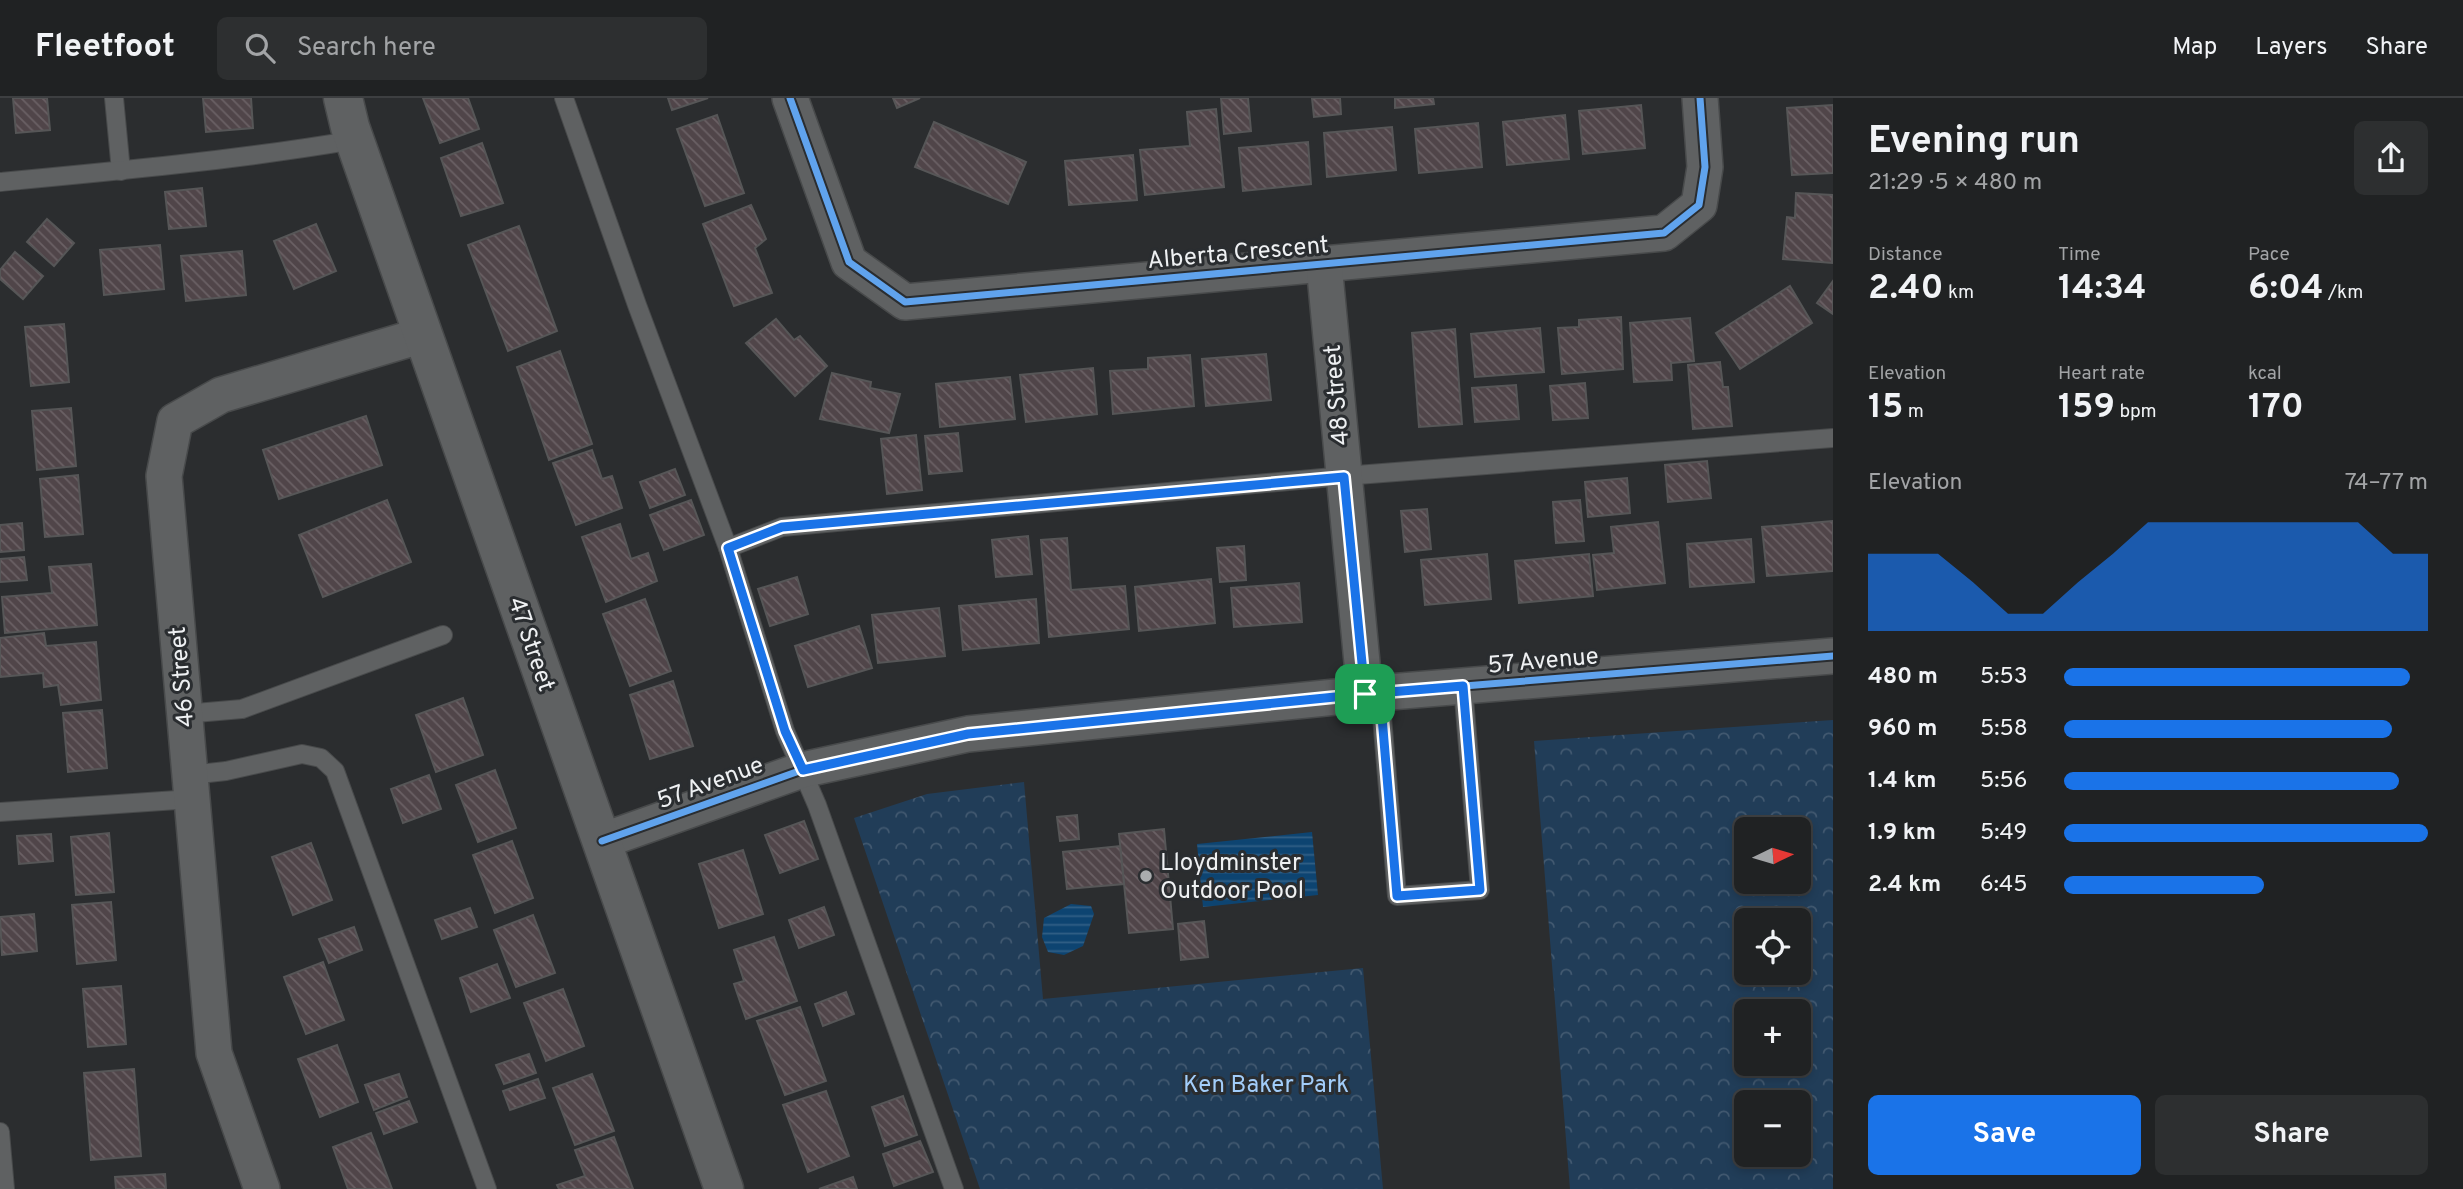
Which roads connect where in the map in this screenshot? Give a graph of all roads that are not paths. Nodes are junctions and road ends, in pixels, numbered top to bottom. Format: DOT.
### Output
graph roads {
  1 [pos="114,98"];
  2 [pos="343,98"];
  3 [pos="564,98"];
  4 [pos="790,98"];
  5 [pos="1700,98"];
  6 [pos="355,140"];
  7 [pos="121,171"];
  8 [pos="0,182"];
  9 [pos="1324,264"];
  10 [pos="423,335"];
  11 [pos="1833,438"];
  12 [pos="1344,477"];
  13 [pos="728,548"];
  14 [pos="443,635"];
  15 [pos="1833,656"];
  16 [pos="1463,686"];
  17 [pos="1372,694"];
  18 [pos="184,714"];
  19 [pos="803,770"];
  20 [pos="191,787"];
  21 [pos="0,812"];
  22 [pos="602,841"];
  23 [pos="0,1132"];
  24 [pos="5,1189"];
  25 [pos="262,1189"];
  26 [pos="487,1189"];
  27 [pos="724,1189"];
  28 [pos="954,1189"];
  1 -- 7 [label="lane"];
  2 -- 6 [label="street, 47 Street"];
  3 -- 13 [label="lane"];
  4 -- 9 [label="street, Alberta Crescent"];
  5 -- 9 [label="street, Alberta Crescent"];
  6 -- 7 [label="lane"];
  6 -- 10 [label="street, 47 Street"];
  7 -- 8 [label="lane"];
  9 -- 12 [label="street, 48 Street"];
  10 -- 18 [label="street, 46 Street"];
  10 -- 22 [label="street, 47 Street"];
  11 -- 12 [label="lane"];
  12 -- 13 [label="lane"];
  12 -- 17 [label="street, 48 Street"];
  13 -- 19 [label="lane"];
  14 -- 18 [label="lane"];
  15 -- 16 [label="street, 57 Avenue"];
  16 -- 17 [label="street, 57 Avenue"];
  16 -- 17 [label="lane"];
  17 -- 19 [label="street, 57 Avenue"];
  18 -- 20 [label="street, 46 Street"];
  19 -- 22 [label="street, 57 Avenue"];
  19 -- 28 [label="lane"];
  20 -- 21 [label="lane"];
  20 -- 25 [label="street, 46 Street"];
  20 -- 26 [label="lane"];
  22 -- 27 [label="street, 47 Street"];
  23 -- 24 [label="lane"];
}
